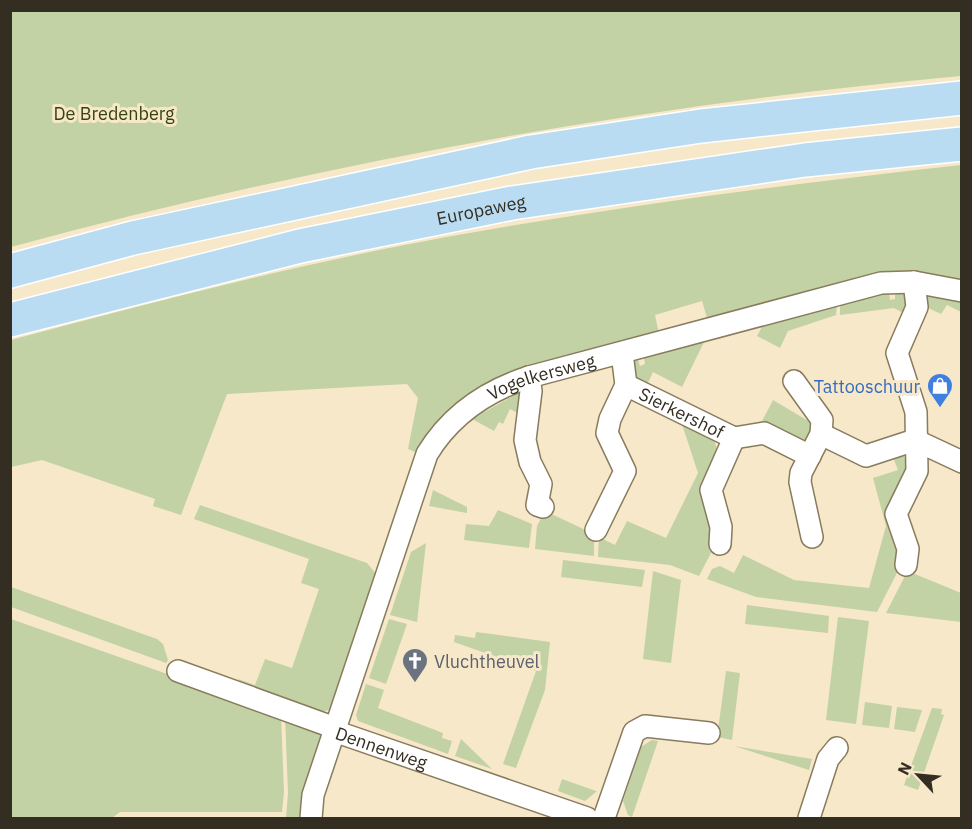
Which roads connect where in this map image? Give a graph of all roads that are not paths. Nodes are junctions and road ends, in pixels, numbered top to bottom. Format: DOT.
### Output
graph roads {
  1 [pos="962,98"];
  2 [pos="962,144"];
  3 [pos="10,271"];
  4 [pos="914,282"];
  5 [pos="962,291"];
  6 [pos="10,320"];
  7 [pos="622,353"];
  8 [pos="529,377"];
  9 [pos="794,381"];
  10 [pos="626,385"];
  11 [pos="821,434"];
  12 [pos="734,438"];
  13 [pos="915,440"];
  14 [pos="810,456"];
  15 [pos="962,462"];
  16 [pos="543,507"];
  17 [pos="596,531"];
  18 [pos="813,537"];
  19 [pos="720,544"];
  20 [pos="906,565"];
  21 [pos="178,671"];
  22 [pos="334,731"];
  23 [pos="709,733"];
  24 [pos="837,748"];
  25 [pos="311,819"];
  26 [pos="587,819"];
  27 [pos="604,819"];
  28 [pos="809,819"];
  1 -- 3 [label="highway"];
  2 -- 6 [label="highway, Europaweg"];
  4 -- 5 [label="street, Vogelkersweg"];
  4 -- 7 [label="street, Vogelkersweg"];
  4 -- 13 [label="street"];
  7 -- 8 [label="street, Vogelkersweg"];
  7 -- 10 [label="street, Sierkershof"];
  8 -- 16 [label="street"];
  8 -- 22 [label="street, Vogelkersweg"];
  9 -- 11 [label="street"];
  10 -- 12 [label="street, Sierkershof"];
  10 -- 17 [label="street, Sierkershof"];
  11 -- 13 [label="street"];
  11 -- 14 [label="street"];
  12 -- 14 [label="street"];
  12 -- 19 [label="street, Sierkershof"];
  13 -- 15 [label="street"];
  13 -- 20 [label="street"];
  14 -- 18 [label="street"];
  21 -- 22 [label="street, Dennenweg"];
  22 -- 25 [label="street, Vogelkersweg"];
  22 -- 26 [label="street, Dennenweg"];
  23 -- 27 [label="street"];
  24 -- 28 [label="street"];
}
